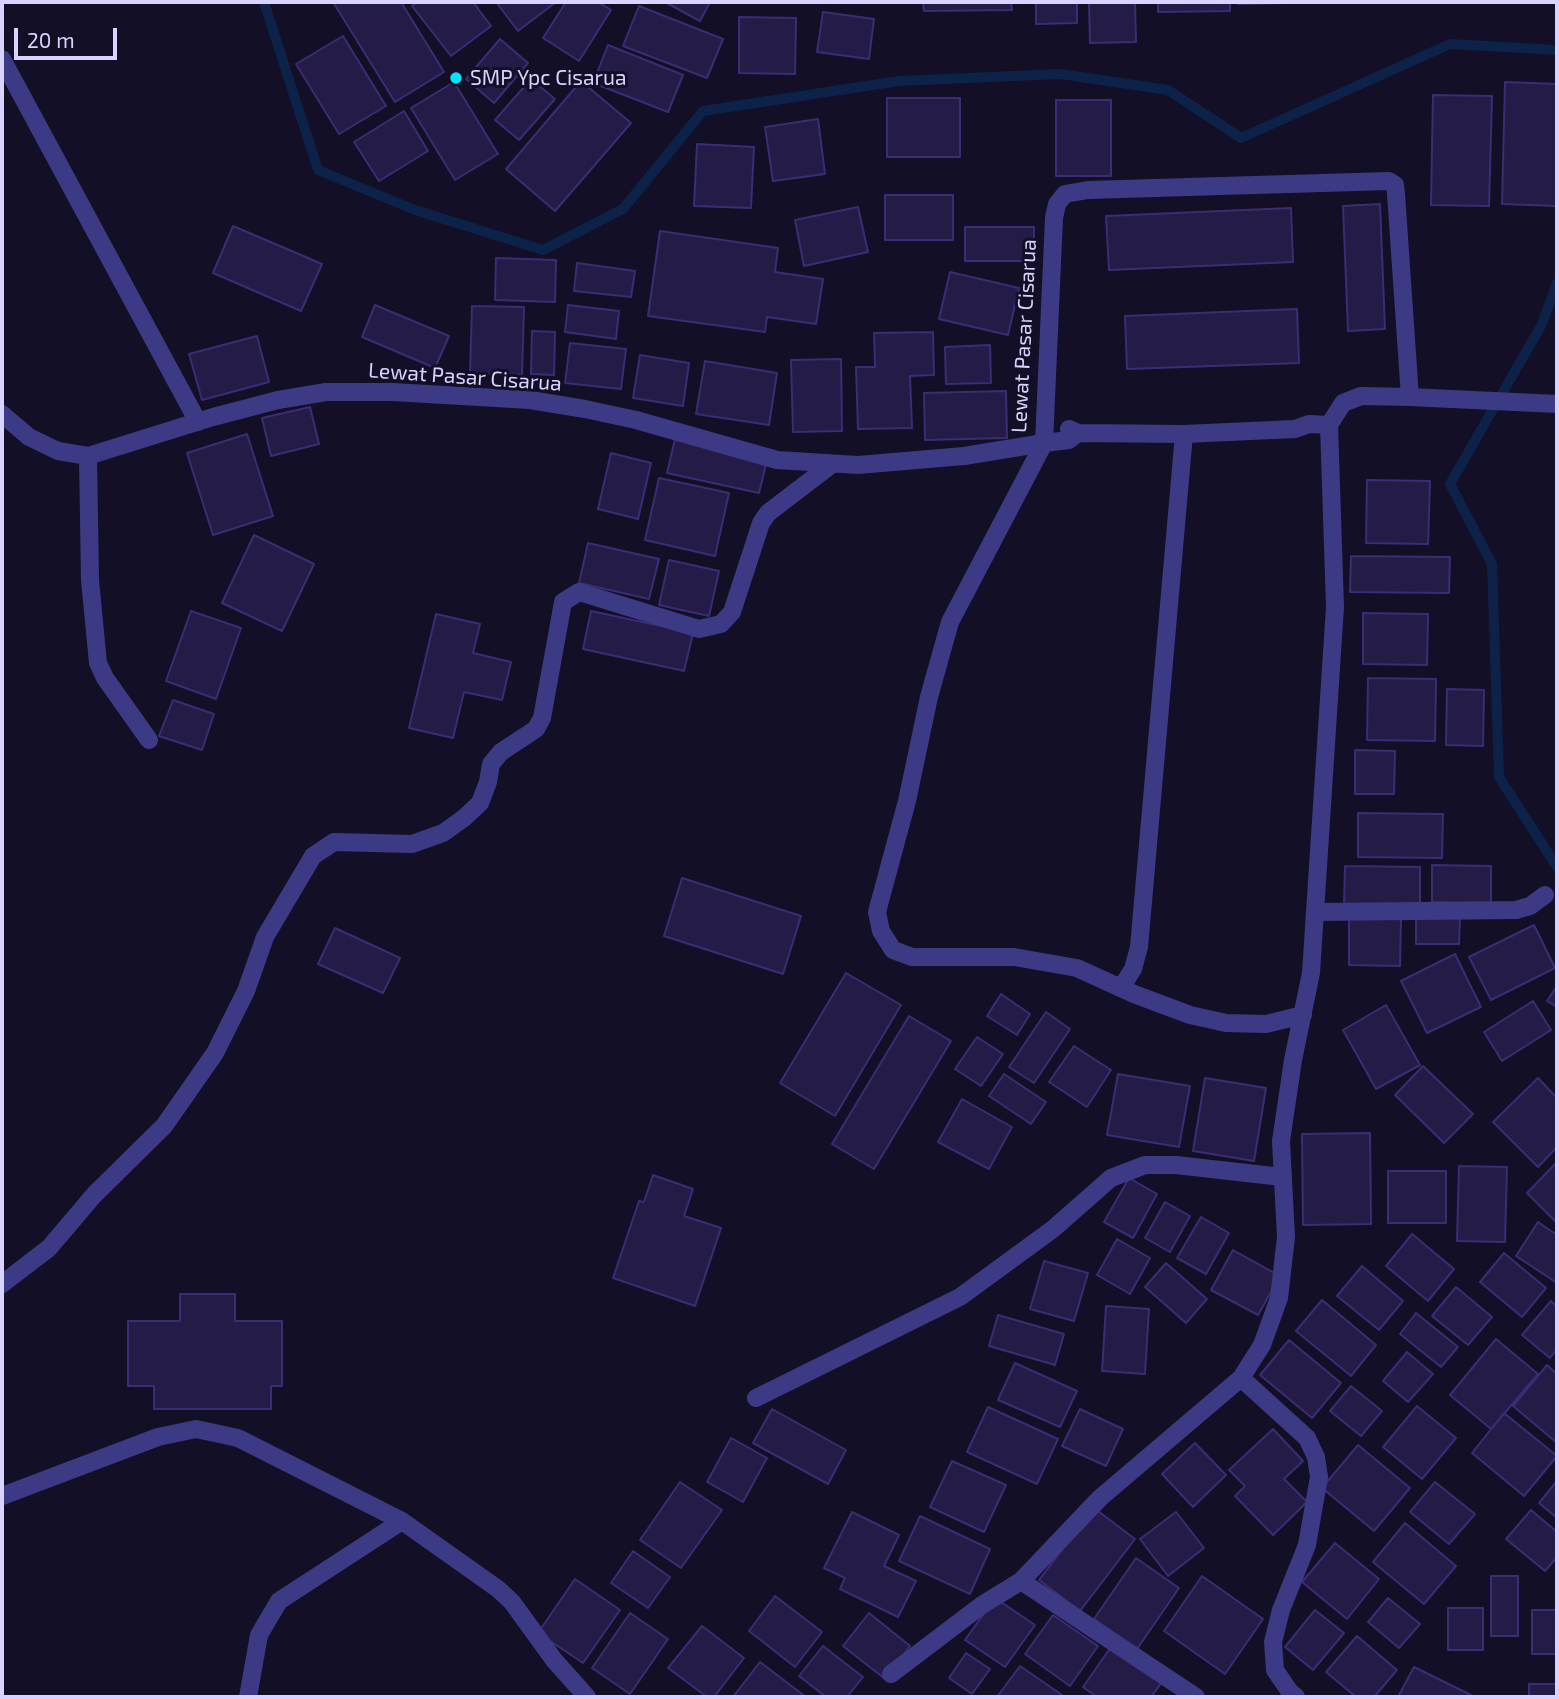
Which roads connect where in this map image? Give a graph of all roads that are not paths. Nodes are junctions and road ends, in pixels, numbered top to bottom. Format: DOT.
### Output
graph roads {
  1 [pos="2,60"];
  2 [pos="1410,397"];
  3 [pos="1557,404"];
  4 [pos="2,414"];
  5 [pos="198,422"];
  6 [pos="1329,431"];
  7 [pos="1184,434"];
  8 [pos="1044,436"];
  9 [pos="88,456"];
  10 [pos="832,464"];
  11 [pos="149,740"];
  12 [pos="1545,895"];
  13 [pos="1317,912"];
  14 [pos="1121,988"];
  15 [pos="1303,1015"];
  16 [pos="1282,1177"];
  17 [pos="2,1284"];
  18 [pos="1241,1378"];
  19 [pos="756,1398"];
  20 [pos="2,1496"];
  21 [pos="402,1521"];
  22 [pos="1021,1581"];
  23 [pos="891,1674"];
  24 [pos="247,1697"];
  25 [pos="587,1697"];
  26 [pos="1196,1697"];
  27 [pos="1296,1697"];
  1 -- 5 [label="street"];
  2 -- 3 [label="street"];
  2 -- 6 [label="street"];
  2 -- 8 [label="street, Lewat Pasar Cisarua"];
  4 -- 9 [label="street, Lewat Pasar Cisarua"];
  5 -- 9 [label="street, Lewat Pasar Cisarua"];
  5 -- 10 [label="street, Lewat Pasar Cisarua"];
  6 -- 7 [label="street"];
  6 -- 13 [label="street"];
  7 -- 8 [label="street"];
  7 -- 14 [label="street"];
  8 -- 10 [label="street, Lewat Pasar Cisarua"];
  8 -- 14 [label="street"];
  9 -- 11 [label="street"];
  10 -- 17 [label="street"];
  12 -- 13 [label="street"];
  13 -- 15 [label="street"];
  14 -- 15 [label="street"];
  15 -- 16 [label="street"];
  16 -- 18 [label="street"];
  16 -- 19 [label="street"];
  18 -- 22 [label="street"];
  18 -- 27 [label="street"];
  20 -- 21 [label="street"];
  21 -- 24 [label="street"];
  21 -- 25 [label="street"];
  22 -- 23 [label="street"];
  22 -- 26 [label="street"];
}
